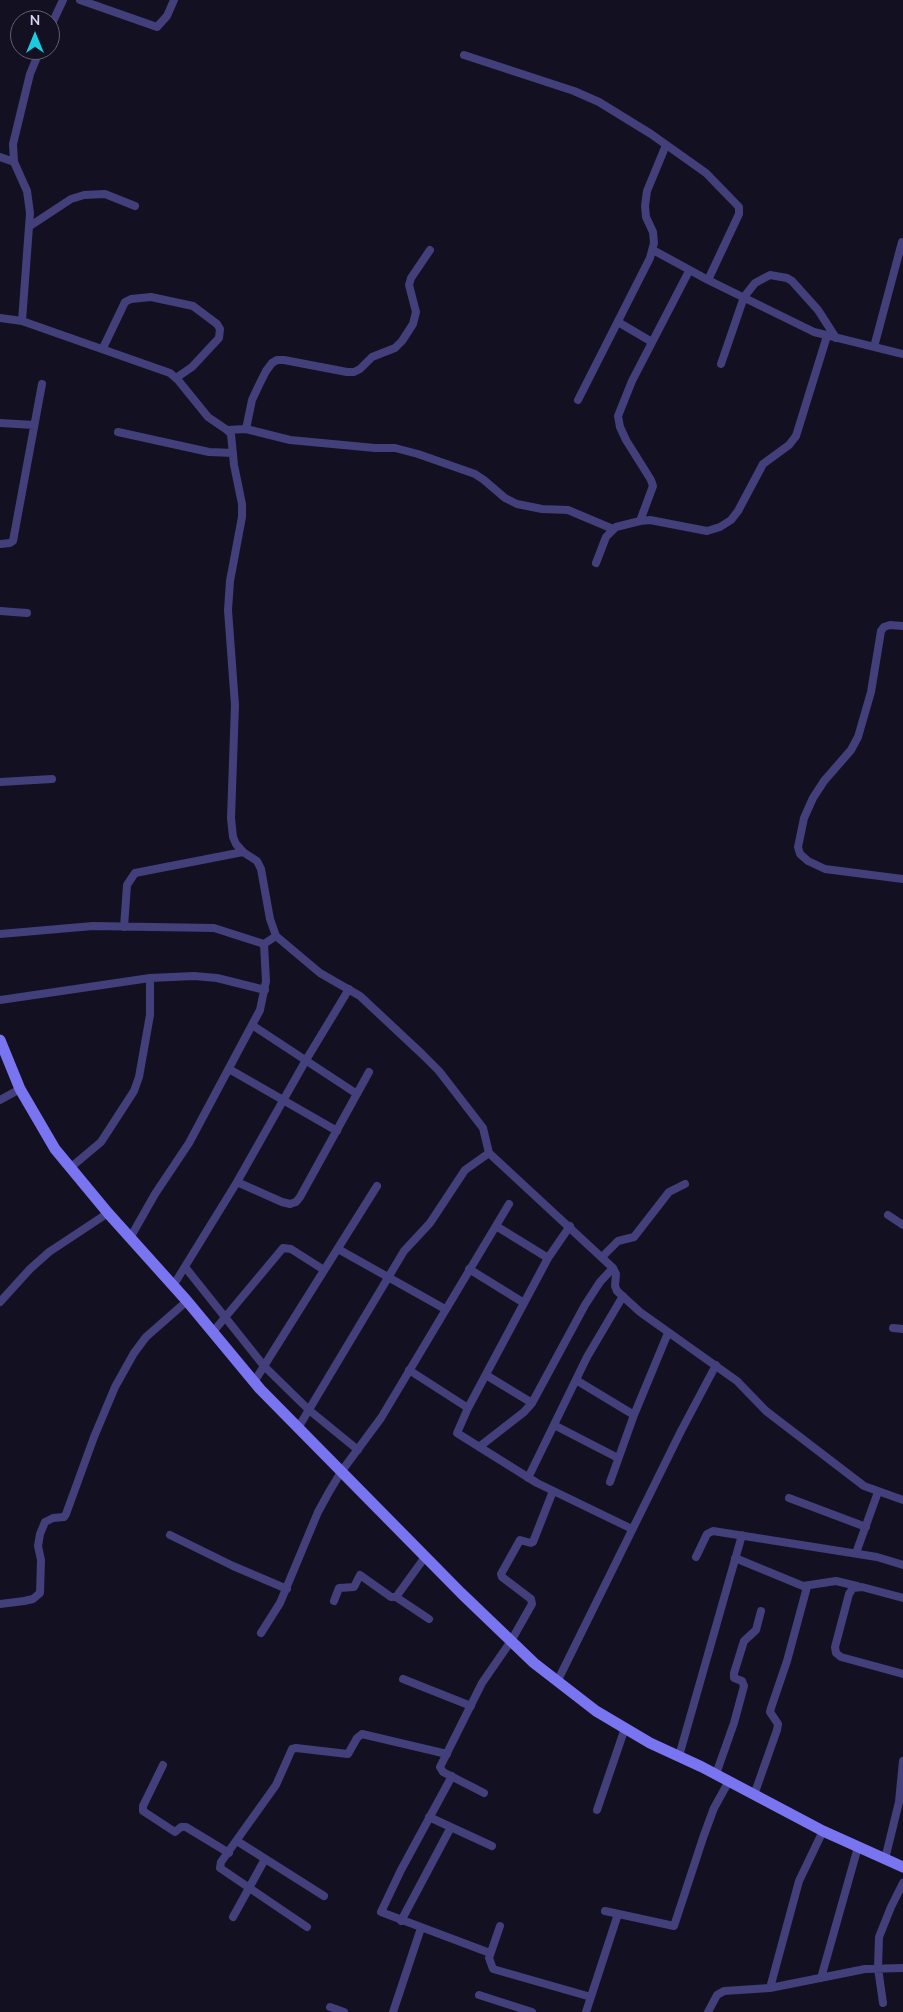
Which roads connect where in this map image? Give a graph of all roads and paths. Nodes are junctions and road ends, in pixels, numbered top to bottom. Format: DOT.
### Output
graph roads {
  1 [pos="80,0"];
  2 [pos="174,0"];
  3 [pos="464,55"];
  4 [pos="36,60"];
  5 [pos="666,144"];
  6 [pos="0,157"];
  7 [pos="14,162"];
  8 [pos="135,206"];
  9 [pos="30,226"];
  10 [pos="902,242"];
  11 [pos="430,250"];
  12 [pos="653,250"];
  13 [pos="900,264"];
  14 [pos="689,271"];
  15 [pos="708,280"];
  16 [pos="744,297"];
  17 [pos="0,318"];
  18 [pos="22,322"];
  19 [pos="618,322"];
  20 [pos="827,336"];
  21 [pos="836,338"];
  22 [pos="652,342"];
  23 [pos="874,347"];
  24 [pos="103,348"];
  25 [pos="903,354"];
  26 [pos="721,364"];
  27 [pos="176,378"];
  28 [pos="42,384"];
  29 [pos="578,400"];
  30 [pos="0,423"];
  31 [pos="34,425"];
  32 [pos="246,429"];
  33 [pos="227,430"];
  34 [pos="118,432"];
  35 [pos="233,454"];
  36 [pos="640,520"];
  37 [pos="613,529"];
  38 [pos="0,544"];
  39 [pos="596,562"];
  40 [pos="0,611"];
  41 [pos="27,613"];
  42 [pos="903,626"];
  43 [pos="52,779"];
  44 [pos="0,782"];
  45 [pos="243,852"];
  46 [pos="903,879"];
  47 [pos="124,926"];
  48 [pos="0,934"];
  49 [pos="276,936"];
  50 [pos="264,944"];
  51 [pos="150,978"];
  52 [pos="349,989"];
  53 [pos="265,990"];
  54 [pos="0,1000"];
  55 [pos="252,1025"];
  56 [pos="0,1040"];
  57 [pos="306,1060"];
  58 [pos="229,1069"];
  59 [pos="369,1072"];
  60 [pos="20,1089"];
  61 [pos="357,1094"];
  62 [pos="0,1100"];
  63 [pos="283,1100"];
  64 [pos="337,1131"];
  65 [pos="489,1153"];
  66 [pos="70,1168"];
  67 [pos="237,1182"];
  68 [pos="685,1184"];
  69 [pos="377,1186"];
  70 [pos="509,1204"];
  71 [pos="108,1213"];
  72 [pos="888,1215"];
  73 [pos="903,1225"];
  74 [pos="496,1226"];
  75 [pos="570,1226"];
  76 [pos="130,1238"];
  77 [pos="338,1248"];
  78 [pos="602,1257"];
  79 [pos="548,1258"];
  80 [pos="185,1267"];
  81 [pos="613,1268"];
  82 [pos="469,1269"];
  83 [pos="324,1270"];
  84 [pos="389,1277"];
  85 [pos="173,1286"];
  86 [pos="623,1296"];
  87 [pos="187,1301"];
  88 [pos="0,1302"];
  89 [pos="524,1303"];
  90 [pos="445,1309"];
  91 [pos="224,1318"];
  92 [pos="893,1328"];
  93 [pos="903,1329"];
  94 [pos="212,1333"];
  95 [pos="668,1333"];
  96 [pos="716,1365"];
  97 [pos="264,1366"];
  98 [pos="408,1370"];
  99 [pos="486,1375"];
  100 [pos="576,1380"];
  101 [pos="254,1382"];
  102 [pos="532,1403"];
  103 [pos="468,1408"];
  104 [pos="309,1410"];
  105 [pos="634,1415"];
  106 [pos="554,1425"];
  107 [pos="298,1428"];
  108 [pos="479,1448"];
  109 [pos="358,1450"];
  110 [pos="618,1458"];
  111 [pos="341,1472"];
  112 [pos="528,1478"];
  113 [pos="610,1482"];
  114 [pos="553,1491"];
  115 [pos="878,1492"];
  116 [pos="789,1498"];
  117 [pos="903,1500"];
  118 [pos="866,1527"];
  119 [pos="632,1529"];
  120 [pos="170,1535"];
  121 [pos="742,1535"];
  122 [pos="856,1554"];
  123 [pos="696,1556"];
  124 [pos="426,1557"];
  125 [pos="735,1558"];
  126 [pos="903,1565"];
  127 [pos="807,1586"];
  128 [pos="857,1586"];
  129 [pos="287,1588"];
  130 [pos="396,1597"];
  131 [pos="903,1598"];
  132 [pos="334,1601"];
  133 [pos="0,1604"];
  134 [pos="761,1611"];
  135 [pos="430,1619"];
  136 [pos="261,1633"];
  137 [pos="512,1642"];
  138 [pos="903,1674"];
  139 [pos="403,1678"];
  140 [pos="557,1682"];
  141 [pos="471,1706"];
  142 [pos="625,1728"];
  143 [pos="446,1754"];
  144 [pos="679,1756"];
  145 [pos="903,1761"];
  146 [pos="163,1764"];
  147 [pos="716,1774"];
  148 [pos="452,1776"];
  149 [pos="729,1781"];
  150 [pos="484,1793"];
  151 [pos="754,1795"];
  152 [pos="597,1810"];
  153 [pos="429,1817"];
  154 [pos="451,1827"];
  155 [pos="823,1831"];
  156 [pos="237,1841"];
  157 [pos="492,1846"];
  158 [pos="858,1847"];
  159 [pos="228,1852"];
  160 [pos="265,1859"];
  161 [pos="885,1859"];
  162 [pos="903,1867"];
  163 [pos="903,1883"];
  164 [pos="249,1889"];
  165 [pos="324,1896"];
  166 [pos="605,1911"];
  167 [pos="618,1914"];
  168 [pos="233,1917"];
  169 [pos="401,1921"];
  170 [pos="500,1926"];
  171 [pos="307,1927"];
  172 [pos="421,1928"];
  173 [pos="490,1952"];
  174 [pos="878,1968"];
  175 [pos="903,1968"];
  176 [pos="821,1978"];
  177 [pos="770,1988"];
  178 [pos="479,1995"];
  179 [pos="590,1997"];
  180 [pos="883,2003"];
  181 [pos="330,2007"];
  182 [pos="344,2012"];
  183 [pos="393,2012"];
  184 [pos="532,2012"];
  185 [pos="586,2012"];
  186 [pos="708,2012"];
  1 -- 2 [label="street"];
  3 -- 5 [label="street"];
  4 -- 7 [label="street"];
  5 -- 12 [label="street"];
  5 -- 15 [label="street"];
  6 -- 7 [label="street"];
  7 -- 9 [label="street"];
  8 -- 9 [label="street"];
  9 -- 18 [label="street"];
  10 -- 13 [label="street"];
  11 -- 32 [label="street"];
  12 -- 14 [label="street"];
  12 -- 19 [label="street"];
  13 -- 23 [label="street"];
  14 -- 15 [label="street"];
  14 -- 22 [label="street"];
  15 -- 16 [label="street"];
  16 -- 20 [label="street"];
  16 -- 21 [label="street"];
  16 -- 26 [label="street"];
  17 -- 18 [label="street"];
  18 -- 24 [label="street"];
  19 -- 22 [label="street"];
  19 -- 29 [label="street"];
  20 -- 21 [label="street"];
  20 -- 36 [label="street"];
  21 -- 23 [label="street"];
  22 -- 36 [label="street"];
  23 -- 25 [label="street"];
  24 -- 27 [label="street"];
  24 -- 27 [label="street"];
  27 -- 33 [label="street"];
  28 -- 31 [label="street"];
  30 -- 31 [label="street"];
  31 -- 38 [label="street"];
  32 -- 33 [label="street"];
  32 -- 37 [label="street"];
  33 -- 35 [label="street"];
  34 -- 35 [label="street"];
  35 -- 45 [label="street"];
  36 -- 37 [label="street"];
  37 -- 39 [label="street"];
  40 -- 41 [label="street"];
  42 -- 46 [label="street"];
  43 -- 44 [label="street"];
  45 -- 47 [label="street"];
  45 -- 49 [label="street"];
  47 -- 48 [label="street"];
  47 -- 50 [label="street"];
  49 -- 50 [label="street"];
  49 -- 52 [label="street"];
  50 -- 53 [label="street"];
  51 -- 53 [label="street"];
  51 -- 54 [label="street"];
  51 -- 66 [label="street"];
  52 -- 57 [label="street"];
  52 -- 65 [label="street"];
  53 -- 55 [label="street"];
  55 -- 57 [label="street"];
  55 -- 58 [label="street"];
  56 -- 60 [label="street"];
  57 -- 61 [label="street"];
  57 -- 63 [label="street"];
  58 -- 63 [label="street"];
  58 -- 76 [label="street"];
  59 -- 61 [label="street"];
  60 -- 62 [label="street"];
  60 -- 66 [label="street"];
  61 -- 64 [label="street"];
  63 -- 64 [label="street"];
  63 -- 67 [label="street"];
  64 -- 67 [label="street"];
  65 -- 75 [label="street"];
  65 -- 84 [label="street"];
  66 -- 71 [label="street"];
  67 -- 80 [label="street"];
  68 -- 78 [label="street"];
  69 -- 77 [label="street"];
  70 -- 74 [label="street"];
  71 -- 76 [label="street"];
  71 -- 88 [label="street"];
  72 -- 73 [label="street"];
  74 -- 79 [label="street"];
  74 -- 82 [label="street"];
  75 -- 78 [label="street"];
  75 -- 79 [label="street"];
  76 -- 85 [label="street"];
  77 -- 83 [label="street"];
  77 -- 84 [label="street"];
  78 -- 81 [label="street"];
  79 -- 89 [label="street"];
  80 -- 85 [label="street"];
  80 -- 91 [label="street"];
  81 -- 86 [label="street"];
  81 -- 102 [label="street"];
  82 -- 89 [label="street"];
  82 -- 90 [label="street"];
  83 -- 91 [label="street"];
  83 -- 97 [label="street"];
  84 -- 90 [label="street"];
  84 -- 104 [label="street"];
  85 -- 87 [label="street"];
  86 -- 95 [label="street"];
  86 -- 100 [label="street"];
  87 -- 94 [label="street"];
  87 -- 133 [label="street"];
  89 -- 99 [label="street"];
  90 -- 98 [label="street"];
  91 -- 94 [label="street"];
  91 -- 97 [label="street"];
  92 -- 93 [label="street"];
  94 -- 101 [label="street"];
  95 -- 96 [label="street"];
  95 -- 105 [label="street"];
  96 -- 115 [label="street"];
  96 -- 119 [label="street"];
  97 -- 101 [label="street"];
  97 -- 104 [label="street"];
  98 -- 103 [label="street"];
  98 -- 109 [label="street"];
  99 -- 102 [label="street"];
  99 -- 103 [label="street"];
  100 -- 105 [label="street"];
  100 -- 106 [label="street"];
  101 -- 107 [label="street"];
  102 -- 108 [label="street"];
  103 -- 108 [label="street"];
  104 -- 107 [label="street"];
  104 -- 109 [label="street"];
  105 -- 110 [label="street"];
  106 -- 110 [label="street"];
  106 -- 112 [label="street"];
  107 -- 111 [label="street"];
  108 -- 112 [label="street"];
  109 -- 111 [label="street"];
  110 -- 113 [label="street"];
  111 -- 124 [label="street"];
  111 -- 129 [label="street"];
  112 -- 114 [label="street"];
  114 -- 119 [label="street"];
  114 -- 137 [label="street"];
  115 -- 117 [label="street"];
  115 -- 118 [label="street"];
  116 -- 118 [label="street"];
  118 -- 122 [label="street"];
  119 -- 140 [label="street"];
  120 -- 129 [label="street"];
  121 -- 122 [label="street"];
  121 -- 123 [label="street"];
  121 -- 125 [label="street"];
  122 -- 126 [label="street"];
  124 -- 130 [label="street"];
  124 -- 137 [label="street"];
  125 -- 127 [label="street"];
  125 -- 144 [label="street"];
  127 -- 128 [label="street"];
  127 -- 151 [label="street"];
  128 -- 131 [label="street"];
  128 -- 138 [label="street"];
  129 -- 136 [label="street"];
  130 -- 132 [label="street"];
  130 -- 135 [label="street"];
  134 -- 147 [label="street"];
  137 -- 140 [label="street"];
  137 -- 141 [label="street"];
  139 -- 141 [label="street"];
  140 -- 142 [label="street"];
  141 -- 143 [label="street"];
  142 -- 144 [label="street"];
  142 -- 152 [label="street"];
  143 -- 148 [label="street"];
  143 -- 156 [label="street"];
  144 -- 147 [label="street"];
  145 -- 161 [label="street"];
  146 -- 159 [label="street"];
  147 -- 149 [label="street"];
  148 -- 150 [label="street"];
  148 -- 153 [label="street"];
  149 -- 151 [label="street"];
  149 -- 167 [label="street"];
  151 -- 155 [label="street"];
  153 -- 154 [label="street"];
  153 -- 169 [label="street"];
  154 -- 157 [label="street"];
  154 -- 169 [label="street"];
  155 -- 158 [label="street"];
  155 -- 177 [label="street"];
  156 -- 159 [label="street"];
  156 -- 160 [label="street"];
  158 -- 161 [label="street"];
  158 -- 176 [label="street"];
  159 -- 164 [label="street"];
  160 -- 164 [label="street"];
  160 -- 165 [label="street"];
  161 -- 162 [label="street"];
  163 -- 174 [label="street"];
  164 -- 168 [label="street"];
  164 -- 171 [label="street"];
  166 -- 167 [label="street"];
  167 -- 179 [label="street"];
  169 -- 172 [label="street"];
  170 -- 173 [label="street"];
  172 -- 173 [label="street"];
  172 -- 183 [label="street"];
  173 -- 179 [label="street"];
  174 -- 175 [label="street"];
  174 -- 176 [label="street"];
  174 -- 180 [label="street"];
  176 -- 177 [label="street"];
  177 -- 186 [label="street"];
  178 -- 184 [label="street"];
  179 -- 185 [label="street"];
  181 -- 182 [label="street"];
}
